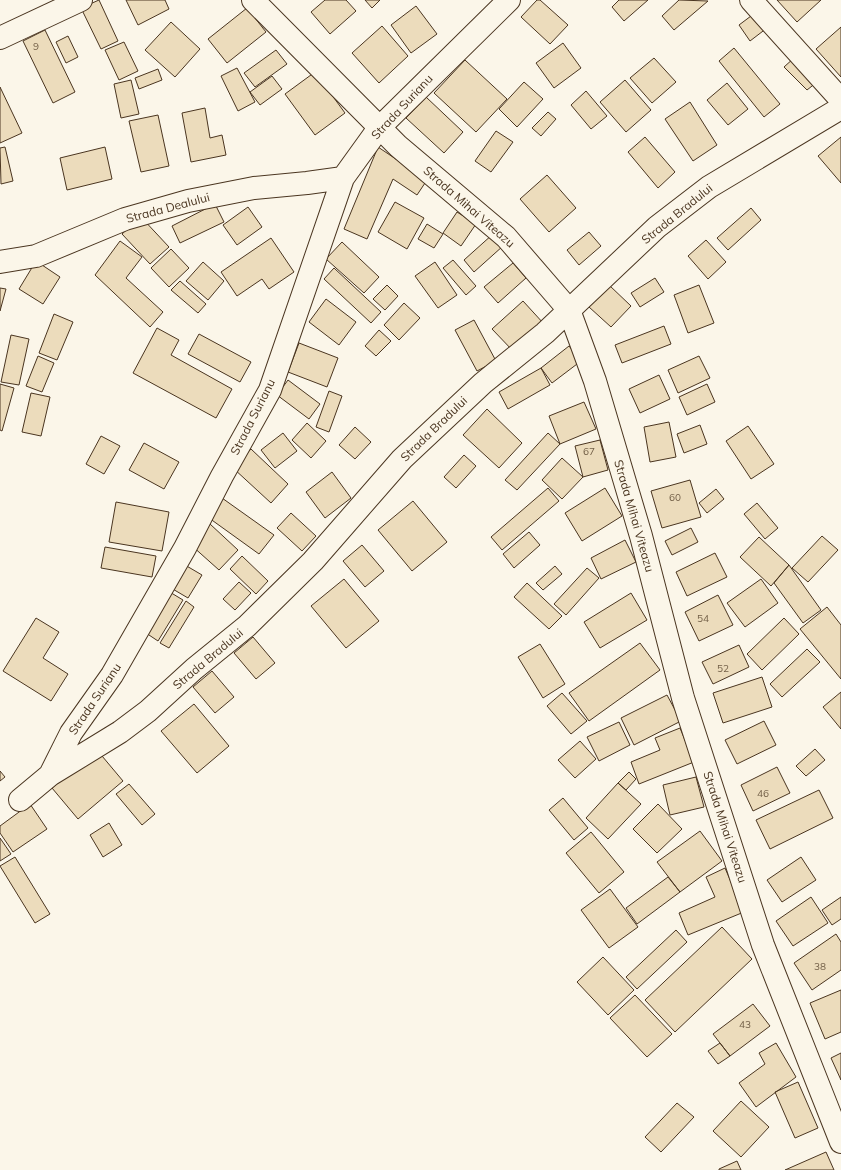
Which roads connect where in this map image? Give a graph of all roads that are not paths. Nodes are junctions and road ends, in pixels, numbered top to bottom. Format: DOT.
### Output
graph roads {
  1 [pos="81,0"];
  2 [pos="253,0"];
  3 [pos="509,0"];
  4 [pos="751,0"];
  5 [pos="0,38"];
  6 [pos="841,100"];
  7 [pos="841,108"];
  8 [pos="379,128"];
  9 [pos="342,178"];
  10 [pos="0,262"];
  11 [pos="568,310"];
  12 [pos="50,775"];
  13 [pos="20,800"];
  14 [pos="841,1142"];
  1 -- 5 [label="street"];
  2 -- 8 [label="street, Strada Mihai Viteazu"];
  3 -- 8 [label="street, Strada Surianu"];
  4 -- 6 [label="street"];
  7 -- 11 [label="street, Strada Bradului"];
  8 -- 9 [label="street, Strada Surianu"];
  8 -- 11 [label="street, Strada Mihai Viteazu"];
  9 -- 10 [label="street, Strada Dealului"];
  9 -- 12 [label="street, Strada Surianu"];
  11 -- 12 [label="street, Strada Bradului"];
  11 -- 14 [label="street, Strada Mihai Viteazu"];
  12 -- 13 [label="street, Strada Surianu"];
}
